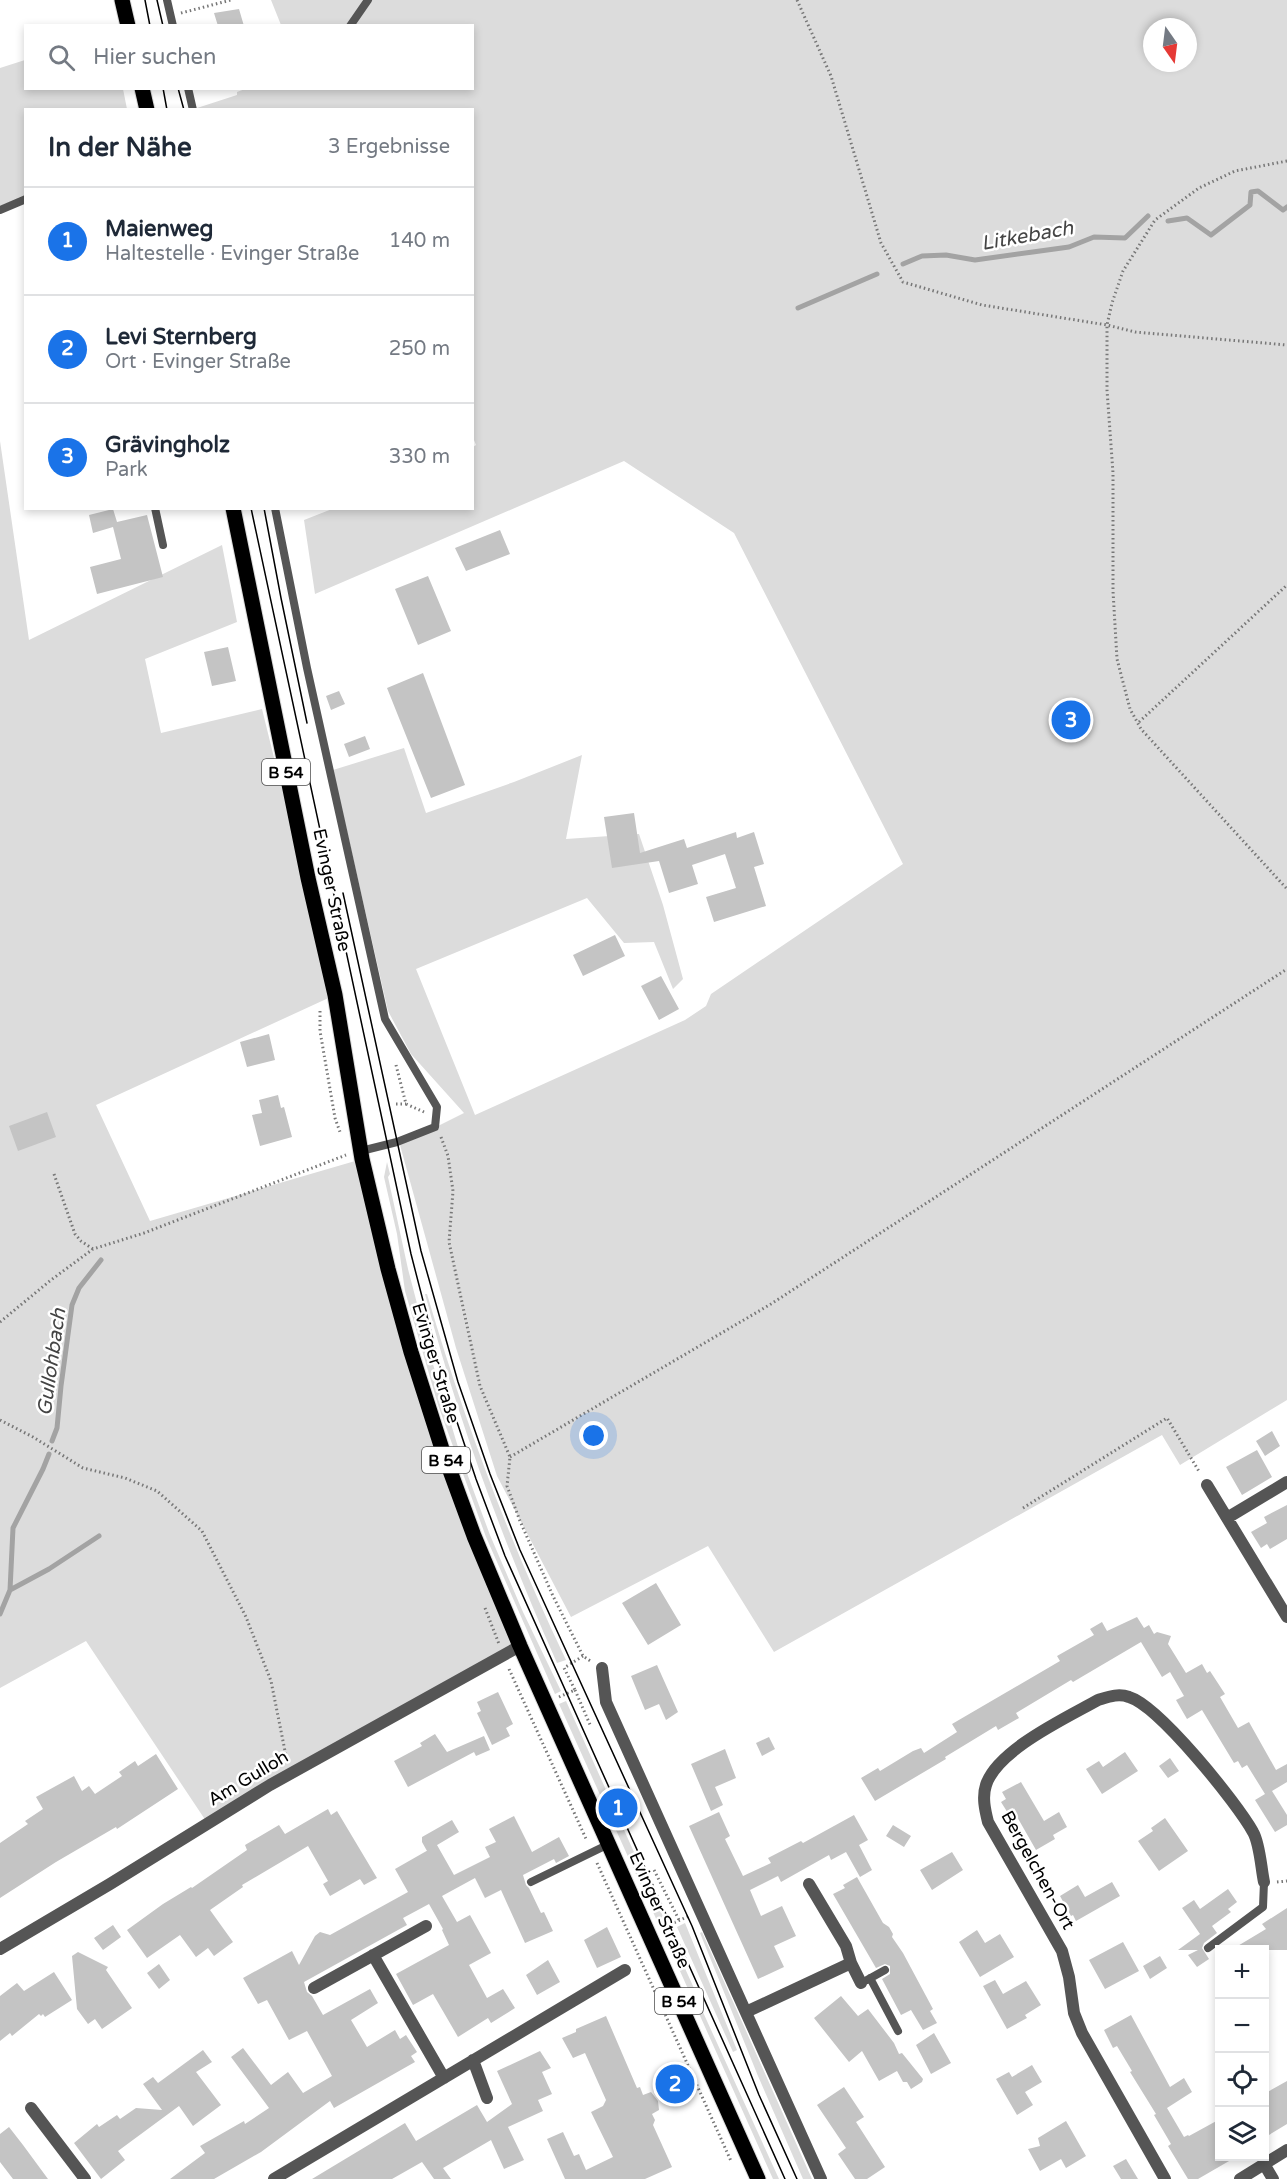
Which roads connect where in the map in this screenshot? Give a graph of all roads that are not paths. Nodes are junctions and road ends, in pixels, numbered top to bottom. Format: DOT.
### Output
graph roads {
  1 [pos="122,0"];
  2 [pos="167,0"];
  3 [pos="368,0"];
  4 [pos="128,24"];
  5 [pos="173,24"];
  6 [pos="351,24"];
  7 [pos="142,90"];
  8 [pos="188,90"];
  9 [pos="147,108"];
  10 [pos="193,108"];
  11 [pos="24,201"];
  12 [pos="0,210"];
  13 [pos="155,510"];
  14 [pos="233,510"];
  15 [pos="275,510"];
  16 [pos="164,545"];
  17 [pos="354,1153"];
  18 [pos="1287,1482"];
  19 [pos="1207,1485"];
  20 [pos="1227,1518"];
  21 [pos="1287,1617"];
  22 [pos="520,1646"];
  23 [pos="602,1668"];
  24 [pos="609,1844"];
  25 [pos="531,1882"];
  26 [pos="1264,1882"];
  27 [pos="809,1884"];
  28 [pos="426,1926"];
  29 [pos="1208,1948"];
  30 [pos="0,1949"];
  31 [pos="373,1956"];
  32 [pos="851,1963"];
  33 [pos="625,1970"];
  34 [pos="885,1970"];
  35 [pos="866,1980"];
  36 [pos="315,1988"];
  37 [pos="746,2012"];
  38 [pos="898,2031"];
  39 [pos="473,2060"];
  40 [pos="444,2078"];
  41 [pos="487,2098"];
  42 [pos="31,2108"];
  43 [pos="1287,2150"];
  44 [pos="1264,2164"];
  45 [pos="85,2179"];
  46 [pos="274,2179"];
  47 [pos="758,2179"];
  48 [pos="821,2179"];
  49 [pos="1165,2179"];
  50 [pos="1240,2179"];
  51 [pos="1273,2179"];
  1 -- 4 [label="main road"];
  2 -- 5 [label="lane"];
  3 -- 6 [label="lane"];
  7 -- 9 [label="main road"];
  8 -- 10 [label="lane"];
  11 -- 12 [label="lane"];
  13 -- 16 [label="lane"];
  14 -- 17 [label="main road, Evinger Straße / B 54"];
  15 -- 17 [label="lane"];
  17 -- 22 [label="main road, Evinger Straße / B 54"];
  18 -- 20 [label="street"];
  19 -- 20 [label="street"];
  20 -- 21 [label="street"];
  22 -- 24 [label="main road, Evinger Straße / B 54"];
  22 -- 30 [label="street, Am Gulloh"];
  23 -- 37 [label="street, Evinger Straße"];
  24 -- 25 [label="lane"];
  24 -- 47 [label="main road, Evinger Straße / B 54"];
  26 -- 29 [label="lane"];
  26 -- 49 [label="street, Bergelchen-Ort"];
  27 -- 32 [label="street"];
  28 -- 31 [label="street"];
  31 -- 36 [label="street"];
  31 -- 40 [label="street"];
  32 -- 35 [label="street"];
  32 -- 37 [label="street"];
  33 -- 39 [label="street"];
  34 -- 35 [label="lane"];
  35 -- 38 [label="lane"];
  37 -- 48 [label="street, Evinger Straße"];
  39 -- 40 [label="street"];
  39 -- 41 [label="street"];
  40 -- 46 [label="street"];
  42 -- 45 [label="street"];
  43 -- 44 [label="street"];
  44 -- 50 [label="street"];
  44 -- 51 [label="street"];
}
